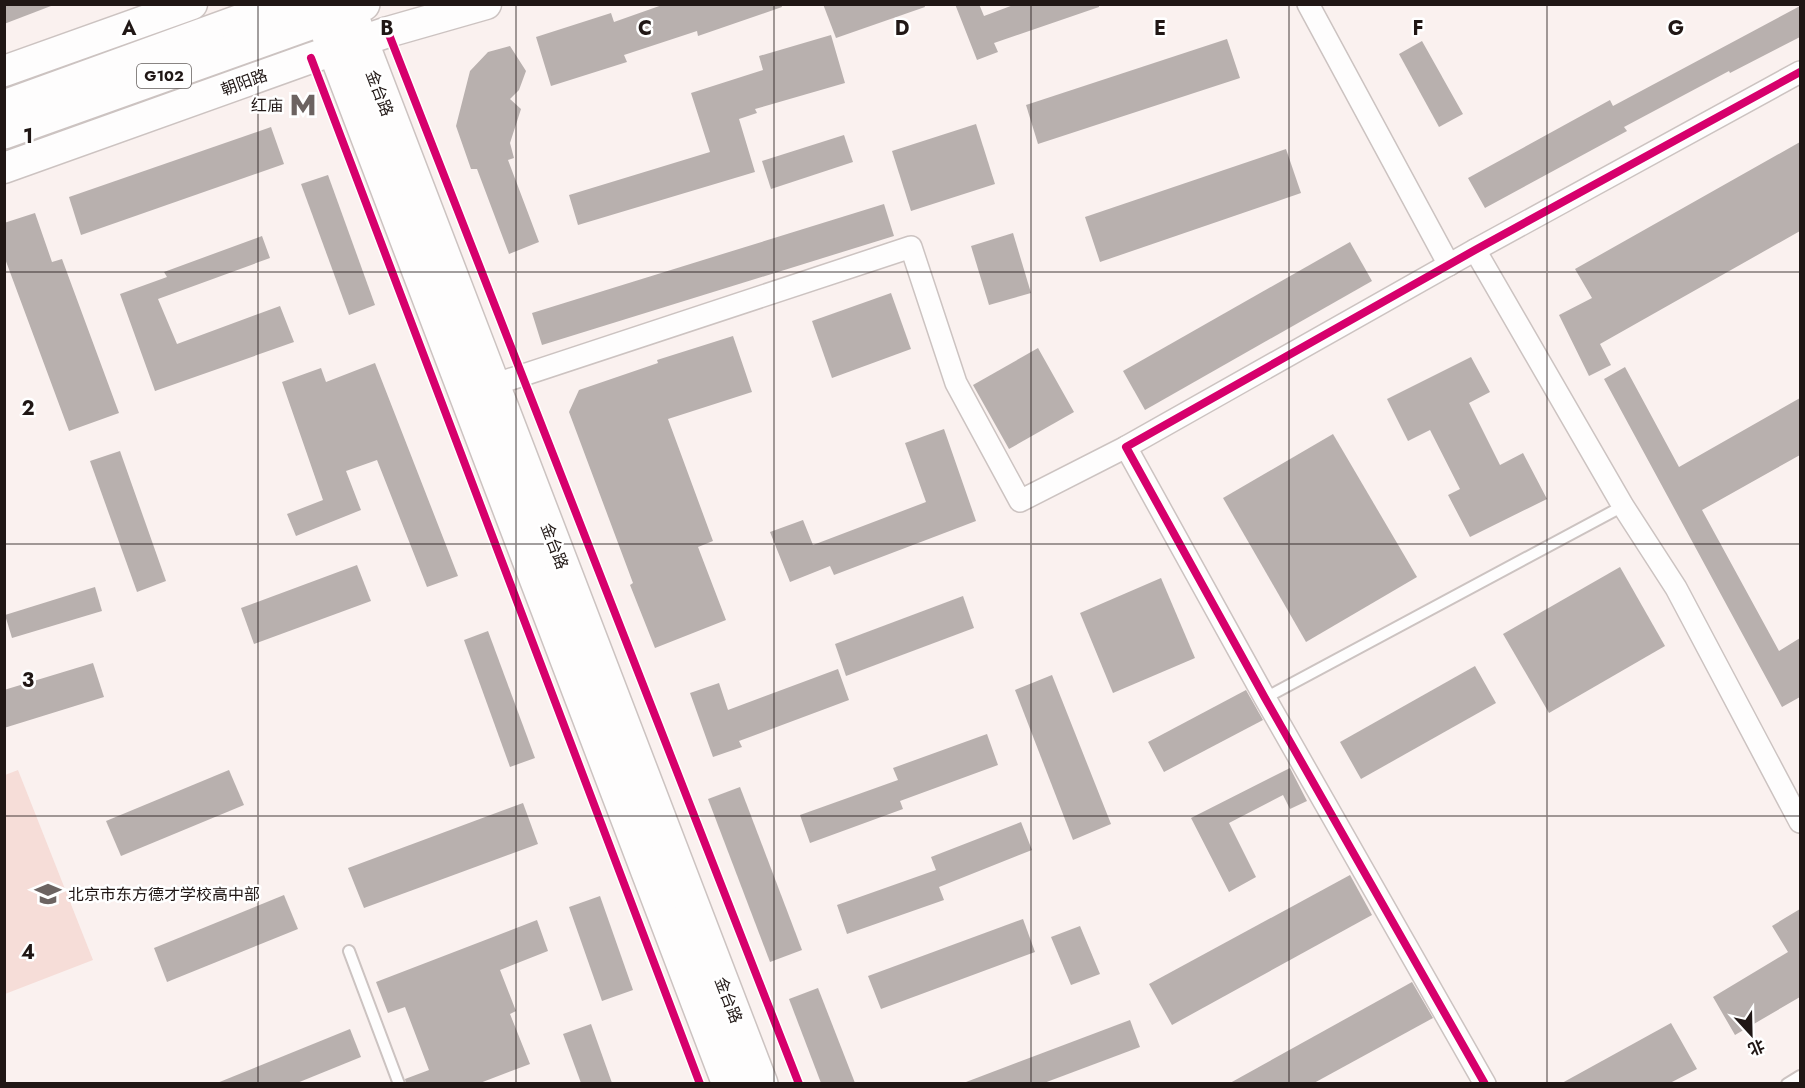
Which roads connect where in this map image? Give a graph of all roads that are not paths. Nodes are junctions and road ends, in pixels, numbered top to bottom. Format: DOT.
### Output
graph roads {
  1 [pos="192,4"];
  2 [pos="288,4"];
  3 [pos="486,4"];
  4 [pos="1308,4"];
  5 [pos="340,8"];
  6 [pos="348,46"];
  7 [pos="4,71"];
  8 [pos="1800,72"];
  9 [pos="4,107"];
  10 [pos="4,132"];
  11 [pos="4,168"];
  12 [pos="1475,250"];
  13 [pos="1449,265"];
  14 [pos="493,385"];
  15 [pos="1126,447"];
  16 [pos="1623,506"];
  17 [pos="1265,698"];
  18 [pos="1800,822"];
  19 [pos="349,951"];
  20 [pos="1800,1076"];
  21 [pos="399,1083"];
  22 [pos="729,1083"];
  23 [pos="761,1083"];
  24 [pos="1485,1083"];
  25 [pos="1787,1083"];
  1 -- 7 [label="street"];
  2 -- 9 [label="main road, G102"];
  3 -- 6 [label="street, 朝阳路"];
  4 -- 13 [label="street"];
  5 -- 6 [label="main road, 金台路"];
  5 -- 10 [label="main road, 朝阳路 / G102"];
  6 -- 11 [label="street, 朝阳路"];
  6 -- 14 [label="main road, 金台路"];
  6 -- 22 [label="main road, 金台路"];
  8 -- 12 [label="street"];
  12 -- 13 [label="street"];
  12 -- 16 [label="street"];
  13 -- 15 [label="street"];
  14 -- 15 [label="street"];
  14 -- 23 [label="main road, 金台路"];
  15 -- 17 [label="street"];
  16 -- 17 [label="lane"];
  16 -- 18 [label="street"];
  17 -- 24 [label="street"];
  19 -- 21 [label="lane"];
  20 -- 25 [label="lane"];
}
